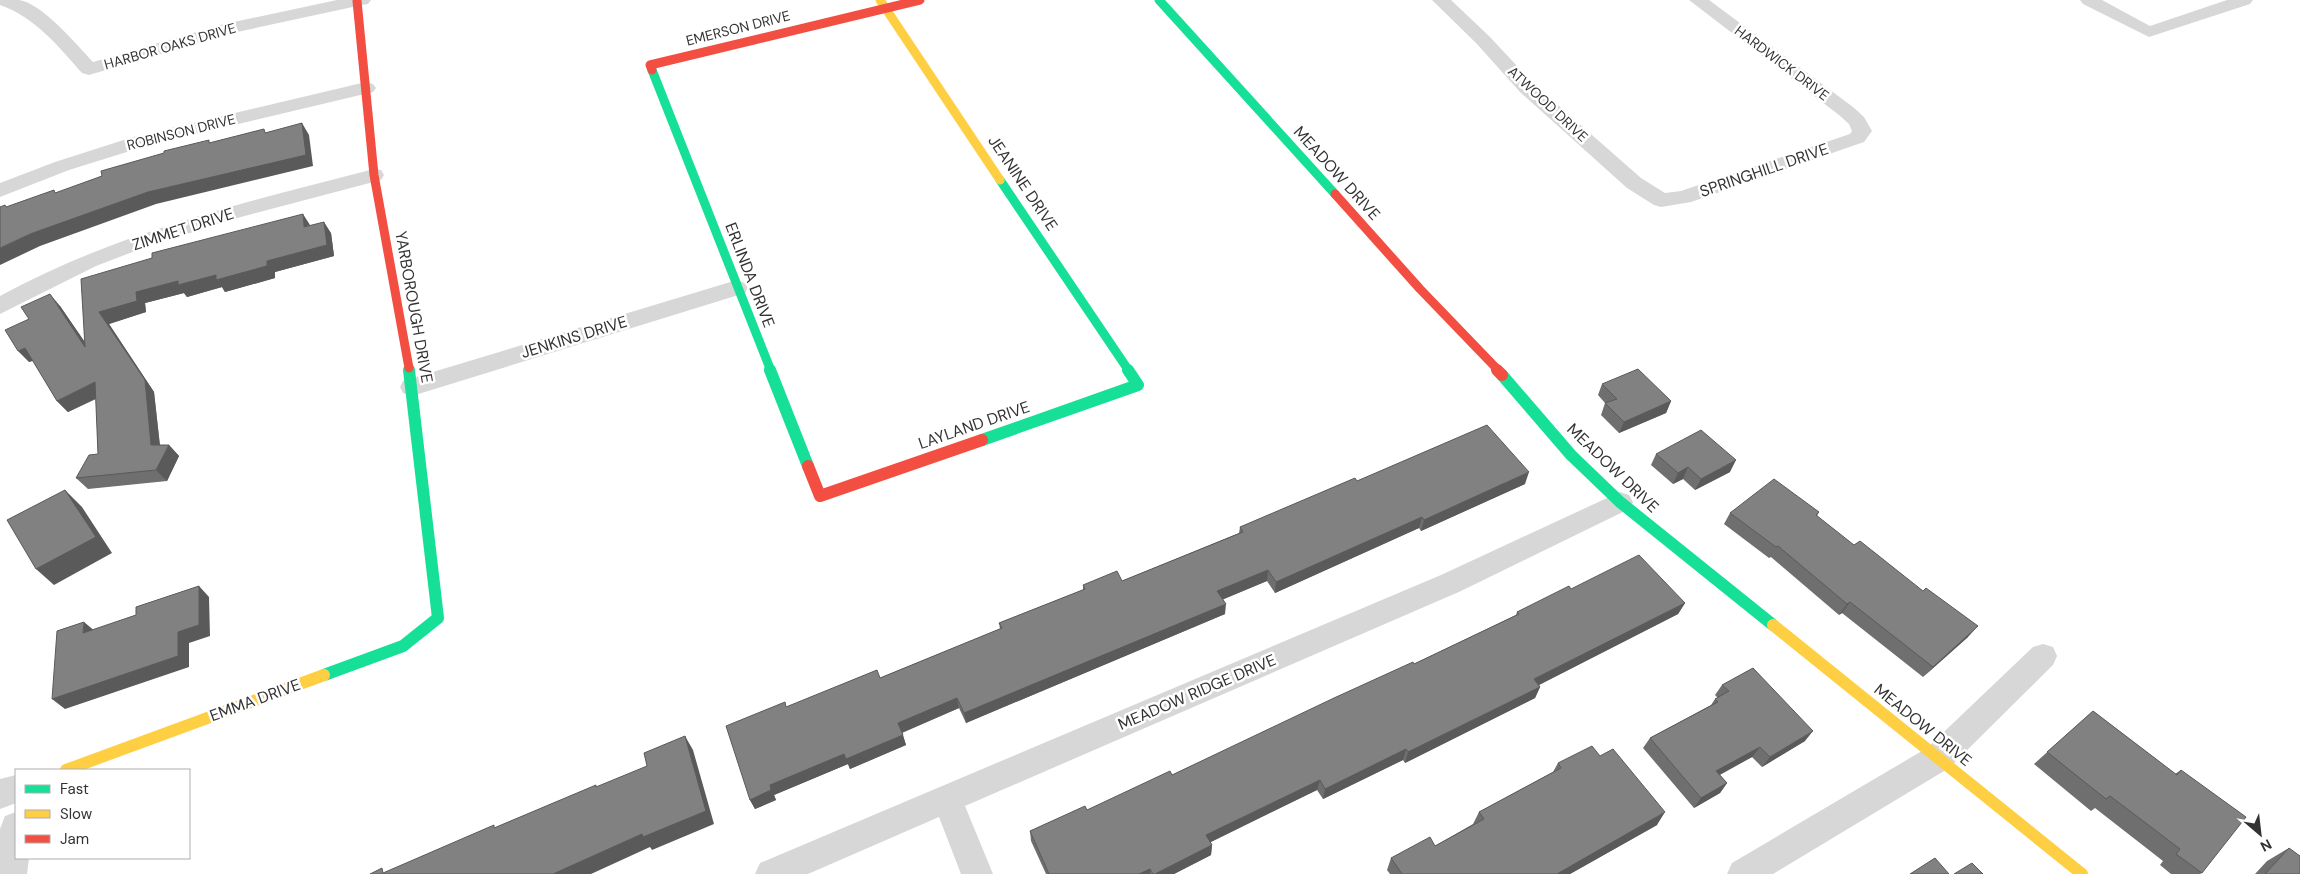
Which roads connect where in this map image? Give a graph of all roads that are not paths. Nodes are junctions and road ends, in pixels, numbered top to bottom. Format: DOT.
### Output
graph roads {
  1 [pos="3,0"];
  2 [pos="360,0"];
  3 [pos="920,0"];
  4 [pos="1159,0"];
  5 [pos="1441,0"];
  6 [pos="1698,0"];
  7 [pos="2089,0"];
  8 [pos="2244,0"];
  9 [pos="883,4"];
  10 [pos="650,65"];
  11 [pos="366,88"];
  12 [pos="1862,131"];
  13 [pos="374,175"];
  14 [pos="0,190"];
  15 [pos="1662,200"];
  16 [pos="737,288"];
  17 [pos="0,306"];
  18 [pos="1138,385"];
  19 [pos="412,387"];
  20 [pos="820,496"];
  21 [pos="1620,502"];
  22 [pos="438,618"];
  23 [pos="2043,656"];
  24 [pos="1938,758"];
  25 [pos="69,769"];
  26 [pos="15,789"];
  27 [pos="0,794"];
  28 [pos="947,799"];
  29 [pos="15,836"];
  30 [pos="11,874"];
  31 [pos="771,874"];
  32 [pos="977,874"];
  33 [pos="1743,874"];
  34 [pos="2082,874"];
  1 -- 2 [label="street, HARBOR OAKS DRIVE"];
  2 -- 11 [label="street, YARBOROUGH DRIVE"];
  3 -- 9 [label="street, EMERSON DRIVE"];
  4 -- 21 [label="street, MEADOW DRIVE"];
  5 -- 15 [label="street, ATWOOD DRIVE"];
  6 -- 12 [label="street, HARDWICK DRIVE"];
  7 -- 8 [label="street"];
  9 -- 10 [label="street, EMERSON DRIVE"];
  9 -- 18 [label="street, JEANINE DRIVE"];
  10 -- 16 [label="street, ERLINDA DRIVE"];
  11 -- 13 [label="street, YARBOROUGH DRIVE"];
  11 -- 14 [label="street, ROBINSON DRIVE"];
  12 -- 15 [label="street, SPRINGHILL DRIVE"];
  13 -- 17 [label="street, ZIMMET DRIVE"];
  13 -- 19 [label="street, YARBOROUGH DRIVE"];
  16 -- 19 [label="street, JENKINS DRIVE"];
  16 -- 20 [label="street, ERLINDA DRIVE"];
  18 -- 20 [label="street, LAYLAND DRIVE"];
  19 -- 22 [label="street, YARBOROUGH DRIVE"];
  21 -- 24 [label="street, MEADOW DRIVE"];
  21 -- 28 [label="street, MEADOW RIDGE DRIVE"];
  22 -- 25 [label="street, EMMA DRIVE"];
  23 -- 24 [label="street"];
  24 -- 33 [label="street"];
  24 -- 34 [label="street, MEADOW DRIVE"];
  26 -- 27 [label="street"];
  28 -- 31 [label="street, MEADOW RIDGE DRIVE"];
  28 -- 32 [label="street"];
  29 -- 30 [label="street"];
}
